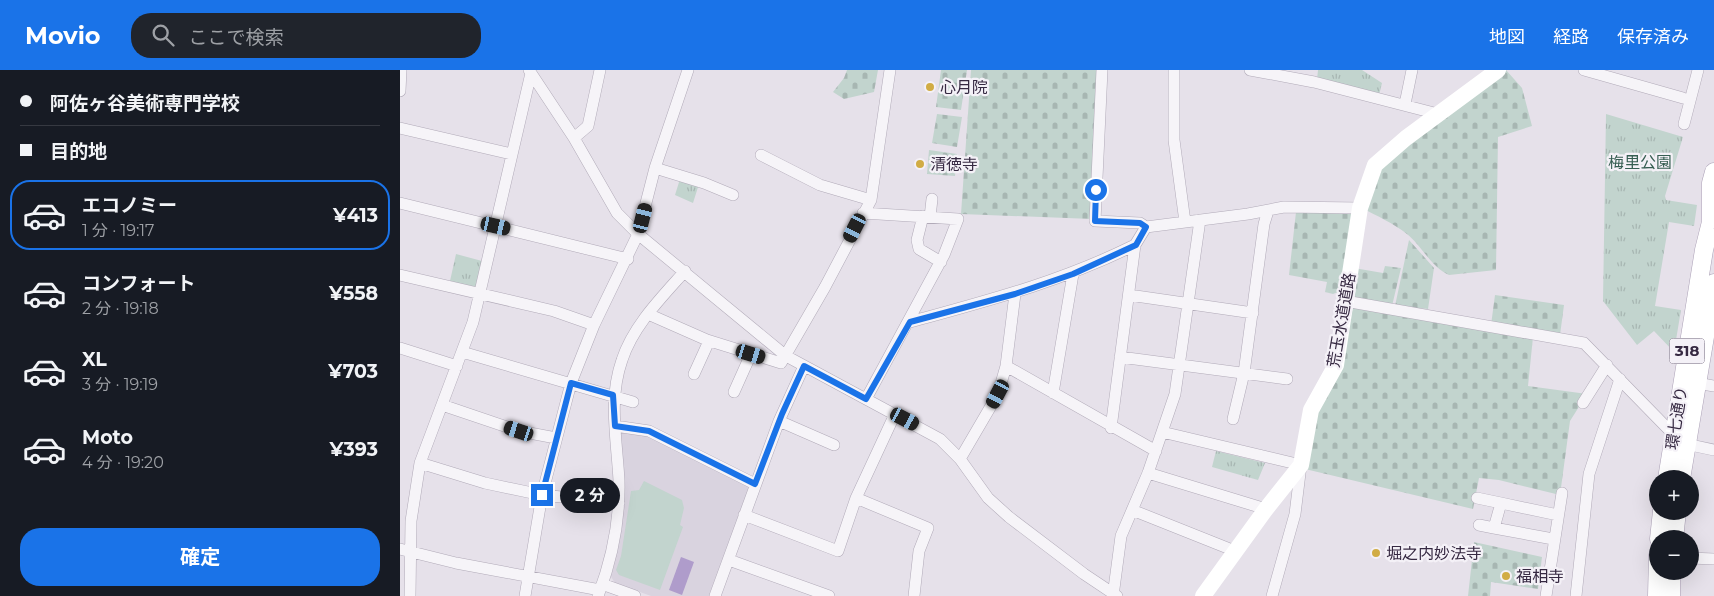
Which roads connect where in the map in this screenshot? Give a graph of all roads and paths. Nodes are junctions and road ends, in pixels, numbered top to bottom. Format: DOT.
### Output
graph roads {
  1 [pos="401,70"];
  2 [pos="600,70"];
  3 [pos="688,70"];
  4 [pos="890,70"];
  5 [pos="1102,70"];
  6 [pos="1174,70"];
  7 [pos="1250,70"];
  8 [pos="1412,70"];
  9 [pos="1498,70"];
  10 [pos="1584,70"];
  11 [pos="1698,70"];
  12 [pos="530,72"];
  13 [pos="400,91"];
  14 [pos="1683,98"];
  15 [pos="1406,104"];
  16 [pos="1438,114"];
  17 [pos="1684,124"];
  18 [pos="400,128"];
  19 [pos="574,138"];
  20 [pos="511,154"];
  21 [pos="761,155"];
  22 [pos="655,168"];
  23 [pos="1714,172"];
  24 [pos="733,195"];
  25 [pos="932,199"];
  26 [pos="871,200"];
  27 [pos="400,203"];
  28 [pos="1360,208"];
  29 [pos="1268,211"];
  30 [pos="863,213"];
  31 [pos="926,216"];
  32 [pos="1712,217"];
  33 [pos="1200,220"];
  34 [pos="1185,222"];
  35 [pos="496,226"];
  36 [pos="1146,227"];
  37 [pos="638,234"];
  38 [pos="1136,245"];
  39 [pos="628,259"];
  40 [pos="941,262"];
  41 [pos="685,271"];
  42 [pos="1073,274"];
  43 [pos="400,275"];
  44 [pos="1714,283"];
  45 [pos="480,293"];
  46 [pos="1015,294"];
  47 [pos="1129,294"];
  48 [pos="1345,301"];
  49 [pos="1188,304"];
  50 [pos="1253,313"];
  51 [pos="648,314"];
  52 [pos="910,322"];
  53 [pos="594,325"];
  54 [pos="709,341"];
  55 [pos="400,348"];
  56 [pos="462,352"];
  57 [pos="751,354"];
  58 [pos="786,356"];
  59 [pos="1120,357"];
  60 [pos="1179,364"];
  61 [pos="456,366"];
  62 [pos="804,366"];
  63 [pos="1006,366"];
  64 [pos="1607,366"];
  65 [pos="1244,373"];
  66 [pos="694,374"];
  67 [pos="1287,379"];
  68 [pos="1620,379"];
  69 [pos="571,383"];
  70 [pos="1705,385"];
  71 [pos="734,392"];
  72 [pos="1053,393"];
  73 [pos="613,395"];
  74 [pos="866,399"];
  75 [pos="633,402"];
  76 [pos="1583,403"];
  77 [pos="442,405"];
  78 [pos="895,414"];
  79 [pos="1233,419"];
  80 [pos="779,421"];
  81 [pos="615,426"];
  82 [pos="1111,428"];
  83 [pos="1162,432"];
  84 [pos="556,438"];
  85 [pos="1680,439"];
  86 [pos="834,445"];
  87 [pos="1714,450"];
  88 [pos="1156,451"];
  89 [pos="960,459"];
  90 [pos="420,463"];
  91 [pos="1301,464"];
  92 [pos="1669,470"];
  93 [pos="1681,470"];
  94 [pos="1148,473"];
  95 [pos="755,484"];
  96 [pos="1562,493"];
  97 [pos="542,495"];
  98 [pos="856,498"];
  99 [pos="1477,498"];
  100 [pos="618,503"];
  101 [pos="1501,503"];
  102 [pos="1266,509"];
  103 [pos="1132,510"];
  104 [pos="744,515"];
  105 [pos="1558,515"];
  106 [pos="1479,525"];
  107 [pos="1494,528"];
  108 [pos="1553,539"];
  109 [pos="404,550"];
  110 [pos="1235,551"];
  111 [pos="1699,558"];
  112 [pos="1714,558"];
  113 [pos="729,560"];
  114 [pos="528,577"];
  115 [pos="1657,580"];
  116 [pos="1671,580"];
  117 [pos="600,590"];
  118 [pos="1114,595"];
  119 [pos="410,596"];
  120 [pos="525,596"];
  121 [pos="635,596"];
  122 [pos="715,596"];
  123 [pos="829,596"];
  124 [pos="914,596"];
  125 [pos="1203,596"];
  126 [pos="1272,596"];
  127 [pos="1546,596"];
  128 [pos="1576,596"];
  129 [pos="1657,596"];
  130 [pos="1672,596"];
  1 -- 13 [label="street"];
  2 -- 19 [label="street"];
  3 -- 22 [label="street"];
  4 -- 26 [label="street"];
  5 -- 36 [label="street"];
  6 -- 34 [label="street"];
  7 -- 15 [label="street"];
  8 -- 15 [label="street"];
  9 -- 16 [label="main road, 荒玉水道道路"];
  10 -- 14 [label="street"];
  11 -- 17 [label="street"];
  12 -- 19 [label="street"];
  12 -- 20 [label="street"];
  15 -- 16 [label="street"];
  16 -- 28 [label="main road, 荒玉水道道路"];
  18 -- 20 [label="street"];
  19 -- 37 [label="street"];
  20 -- 35 [label="street"];
  21 -- 26 [label="street"];
  22 -- 24 [label="street"];
  22 -- 37 [label="street"];
  23 -- 32 [label="main road, 環七通り"];
  25 -- 31 [label="street"];
  26 -- 30 [label="street"];
  27 -- 35 [label="street"];
  28 -- 29 [label="street"];
  28 -- 48 [label="main road, 荒玉水道道路"];
  29 -- 33 [label="street"];
  29 -- 50 [label="street"];
  30 -- 31 [label="street"];
  30 -- 58 [label="street"];
  31 -- 40 [label="street"];
  31 -- 40 [label="street"];
  32 -- 85 [label="main road, 環七通り / 318"];
  33 -- 34 [label="street"];
  33 -- 49 [label="street"];
  34 -- 36 [label="street"];
  35 -- 39 [label="street"];
  35 -- 45 [label="street"];
  36 -- 38 [label="street"];
  37 -- 39 [label="street"];
  37 -- 41 [label="street"];
  38 -- 42 [label="street"];
  38 -- 47 [label="street"];
  39 -- 53 [label="street"];
  40 -- 52 [label="street"];
  41 -- 51 [label="street"];
  41 -- 58 [label="street"];
  42 -- 46 [label="street"];
  42 -- 72 [label="street"];
  43 -- 45 [label="street"];
  44 -- 70 [label="main road, 環七通り / 318"];
  45 -- 53 [label="street"];
  45 -- 56 [label="street"];
  46 -- 52 [label="street"];
  46 -- 63 [label="street"];
  47 -- 49 [label="street"];
  47 -- 59 [label="street"];
  48 -- 64 [label="street"];
  48 -- 91 [label="main road, 荒玉水道道路"];
  49 -- 50 [label="street"];
  49 -- 60 [label="street"];
  50 -- 65 [label="street"];
  51 -- 54 [label="street"];
  51 -- 73 [label="street"];
  52 -- 74 [label="street"];
  53 -- 69 [label="street"];
  54 -- 57 [label="street"];
  54 -- 66 [label="street"];
  55 -- 61 [label="street"];
  56 -- 61 [label="street"];
  56 -- 69 [label="street"];
  57 -- 58 [label="street"];
  57 -- 71 [label="street"];
  58 -- 62 [label="street"];
  59 -- 60 [label="street"];
  59 -- 82 [label="street"];
  60 -- 65 [label="street"];
  60 -- 83 [label="street"];
  61 -- 77 [label="street"];
  62 -- 74 [label="street"];
  62 -- 80 [label="street"];
  63 -- 72 [label="street"];
  63 -- 89 [label="street"];
  64 -- 68 [label="street"];
  64 -- 76 [label="street"];
  65 -- 67 [label="street"];
  65 -- 79 [label="street"];
  68 -- 85 [label="street"];
  68 -- 128 [label="street"];
  69 -- 73 [label="street"];
  69 -- 84 [label="street"];
  70 -- 85 [label="main road, 環七通り / 318"];
  72 -- 82 [label="street"];
  73 -- 75 [label="street"];
  73 -- 81 [label="street"];
  74 -- 78 [label="street"];
  77 -- 84 [label="street"];
  77 -- 90 [label="street"];
  78 -- 89 [label="street"];
  78 -- 98 [label="street"];
  80 -- 86 [label="street"];
  80 -- 95 [label="street"];
  81 -- 95 [label="street"];
  81 -- 100 [label="street"];
  82 -- 88 [label="street"];
  83 -- 88 [label="street"];
  83 -- 91 [label="street"];
  84 -- 97 [label="street"];
  85 -- 87 [label="street"];
  85 -- 92 [label="main road, 環七通り / 318"];
  85 -- 93 [label="main road, 環七通り / 318"];
  88 -- 94 [label="street"];
  89 -- 118 [label="street"];
  90 -- 97 [label="street"];
  90 -- 109 [label="street"];
  91 -- 102 [label="main road, 荒玉水道道路"];
  91 -- 126 [label="street"];
  94 -- 102 [label="street"];
  94 -- 103 [label="street"];
  95 -- 104 [label="street"];
  96 -- 105 [label="street"];
  97 -- 100 [label="street"];
  97 -- 114 [label="street"];
  98 -- 104 [label="street"];
  98 -- 124 [label="street"];
  99 -- 101 [label="street"];
  100 -- 117 [label="street"];
  101 -- 105 [label="street"];
  101 -- 107 [label="street"];
  102 -- 110 [label="main road, 荒玉水道道路"];
  103 -- 110 [label="street"];
  103 -- 118 [label="street"];
  104 -- 113 [label="street"];
  105 -- 108 [label="street"];
  106 -- 107 [label="street"];
  107 -- 108 [label="street"];
  108 -- 127 [label="street"];
  109 -- 114 [label="street"];
  109 -- 119 [label="street"];
  110 -- 125 [label="main road, 荒玉水道道路"];
  111 -- 112 [label="street"];
  113 -- 122 [label="street"];
  113 -- 123 [label="street"];
  114 -- 117 [label="street"];
  114 -- 120 [label="street"];
  115 -- 129 [label="main road"];
  116 -- 130 [label="main road"];
  117 -- 121 [label="street"];
}
